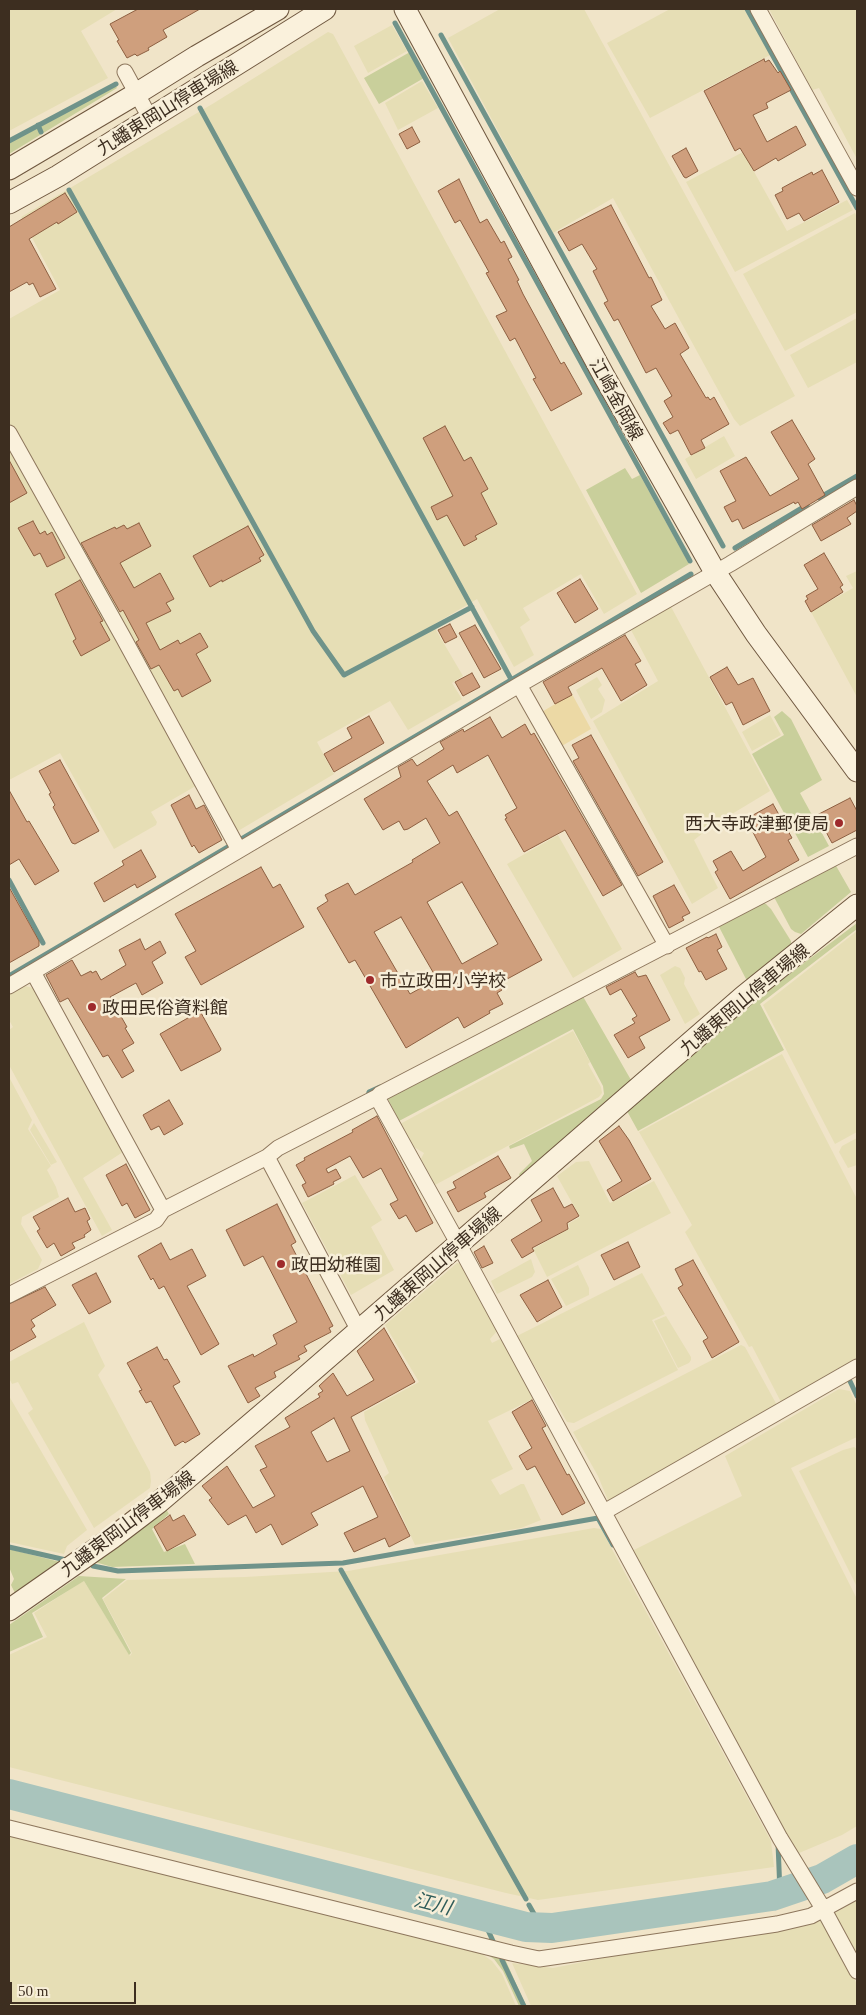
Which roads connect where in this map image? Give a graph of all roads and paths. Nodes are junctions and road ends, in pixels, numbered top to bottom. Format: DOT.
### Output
graph roads {
  1 [pos="278,9"];
  2 [pos="325,9"];
  3 [pos="404,9"];
  4 [pos="758,9"];
  5 [pos="125,72"];
  6 [pos="136,94"];
  7 [pos="150,118"];
  8 [pos="9,169"];
  9 [pos="857,188"];
  10 [pos="9,203"];
  11 [pos="9,433"];
  12 [pos="857,487"];
  13 [pos="715,572"];
  14 [pos="519,685"];
  15 [pos="857,771"];
  16 [pos="236,845"];
  17 [pos="857,846"];
  18 [pos="857,905"];
  19 [pos="664,941"];
  20 [pos="33,972"];
  21 [pos="9,986"];
  22 [pos="376,1097"];
  23 [pos="267,1157"];
  24 [pos="163,1210"];
  25 [pos="459,1245"];
  26 [pos="9,1295"];
  27 [pos="359,1331"];
  28 [pos="857,1367"];
  29 [pos="604,1512"];
  30 [pos="9,1610"];
  31 [pos="9,1828"];
  32 [pos="857,1891"];
  33 [pos="820,1905"];
  34 [pos="857,1971"];
  1 -- 6 [label="main road, 九蟠東岡山停車場線"];
  2 -- 7 [label="main road, 九蟠東岡山停車場線"];
  3 -- 13 [label="main road, 江崎金岡線"];
  4 -- 9 [label="street"];
  5 -- 6 [label="street"];
  6 -- 7 [label="street"];
  6 -- 8 [label="main road, 九蟠東岡山停車場線"];
  7 -- 10 [label="main road, 九蟠東岡山停車場線"];
  11 -- 16 [label="street"];
  12 -- 13 [label="street"];
  13 -- 14 [label="street"];
  13 -- 15 [label="main road, 江崎金岡線"];
  14 -- 16 [label="street"];
  14 -- 19 [label="street"];
  16 -- 20 [label="street"];
  17 -- 19 [label="street"];
  18 -- 25 [label="main road, 九蟠東岡山停車場線"];
  19 -- 22 [label="street"];
  20 -- 21 [label="street"];
  20 -- 24 [label="street"];
  22 -- 23 [label="street"];
  22 -- 25 [label="street"];
  23 -- 24 [label="street"];
  23 -- 27 [label="street"];
  24 -- 26 [label="street"];
  25 -- 27 [label="main road, 九蟠東岡山停車場線"];
  25 -- 29 [label="street"];
  27 -- 30 [label="main road, 九蟠東岡山停車場線"];
  28 -- 29 [label="street"];
  29 -- 33 [label="street"];
  31 -- 33 [label="street"];
  32 -- 33 [label="street"];
  33 -- 34 [label="street"];
}
